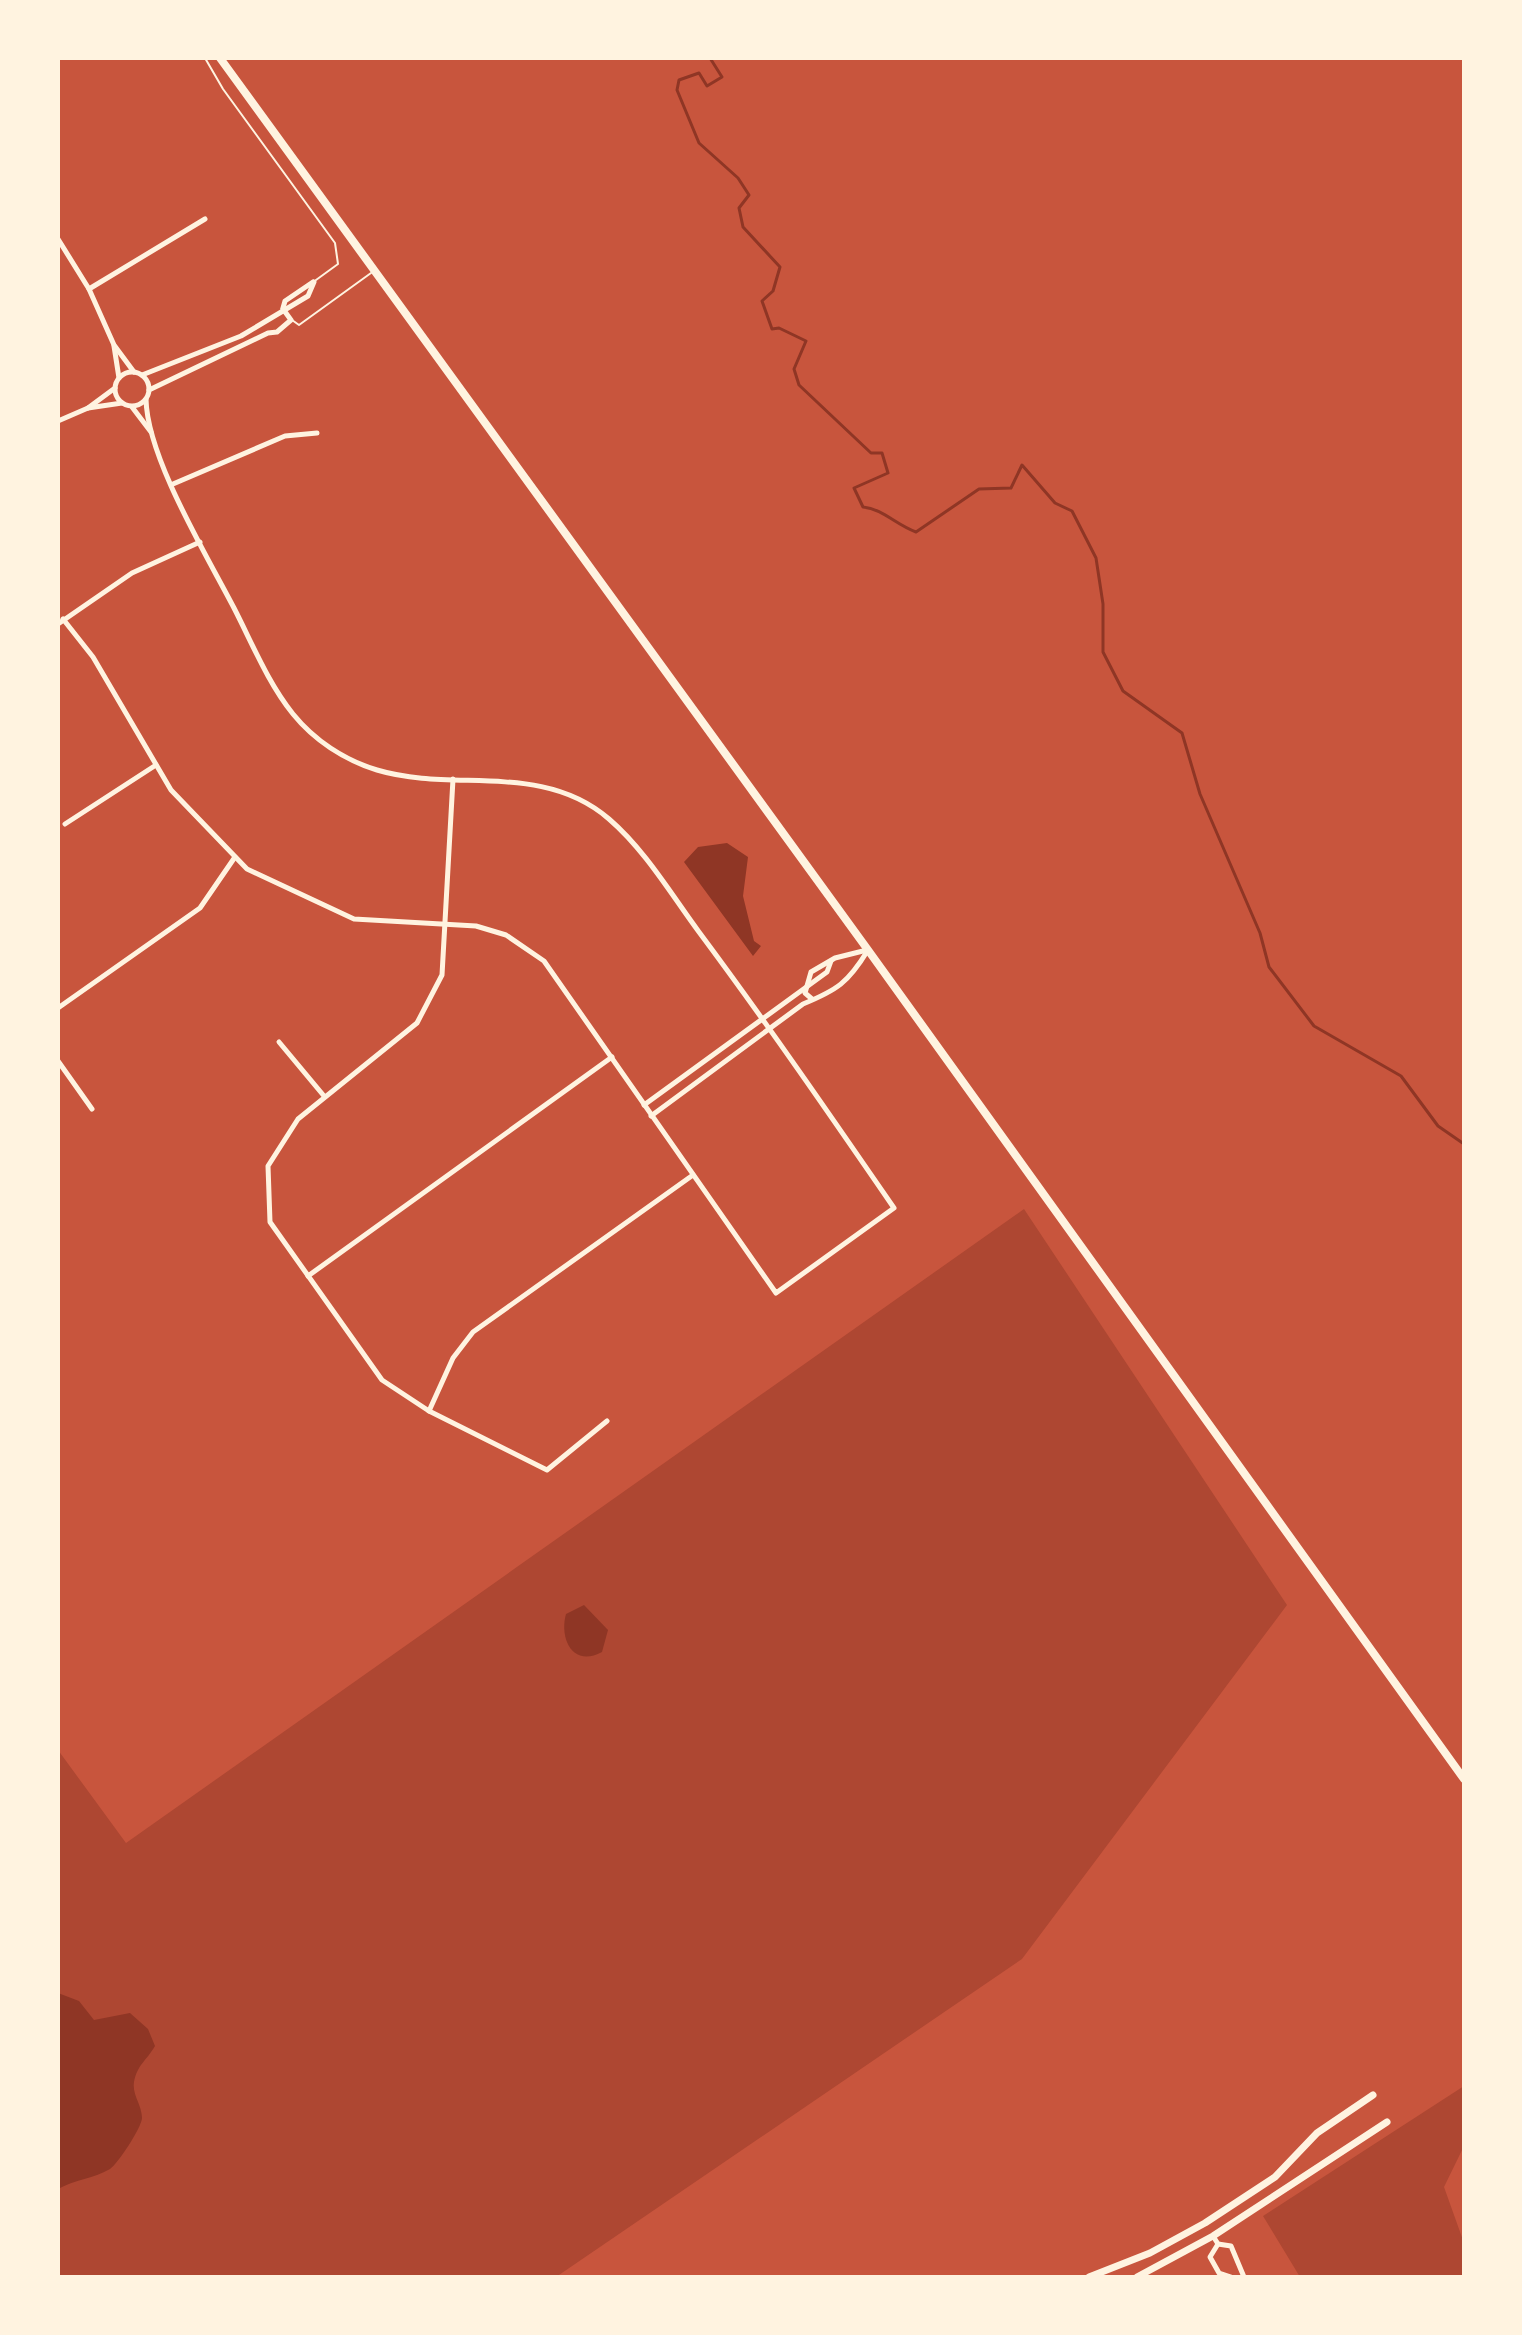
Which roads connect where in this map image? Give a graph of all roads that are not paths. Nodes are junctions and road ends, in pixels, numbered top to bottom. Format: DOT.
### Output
graph roads {
  1 [pos="205,58"];
  2 [pos="220,58"];
  3 [pos="205,219"];
  4 [pos="58,239"];
  5 [pos="373,272"];
  6 [pos="314,282"];
  7 [pos="89,289"];
  8 [pos="283,309"];
  9 [pos="291,320"];
  10 [pos="114,345"];
  11 [pos="134,372"];
  12 [pos="142,375"];
  13 [pos="119,380"];
  14 [pos="116,388"];
  15 [pos="149,390"];
  16 [pos="146,399"];
  17 [pos="123,403"];
  18 [pos="131,406"];
  19 [pos="88,408"];
  20 [pos="58,421"];
  21 [pos="151,432"];
  22 [pos="317,433"];
  23 [pos="173,484"];
  24 [pos="200,542"];
  25 [pos="61,621"];
  26 [pos="156,765"];
  27 [pos="453,779"];
  28 [pos="65,824"];
  29 [pos="235,857"];
  30 [pos="444,923"];
  31 [pos="868,950"];
  32 [pos="805,988"];
  33 [pos="814,1000"];
  34 [pos="58,1008"];
  35 [pos="764,1019"];
  36 [pos="770,1028"];
  37 [pos="279,1042"];
  38 [pos="612,1057"];
  39 [pos="58,1061"];
  40 [pos="324,1096"];
  41 [pos="644,1105"];
  42 [pos="92,1109"];
  43 [pos="651,1116"];
  44 [pos="693,1175"];
  45 [pos="308,1276"];
  46 [pos="429,1411"];
  47 [pos="607,1421"];
  48 [pos="1464,1779"];
  49 [pos="1373,2095"];
  50 [pos="1387,2122"];
  51 [pos="1205,2223"];
  52 [pos="1213,2236"];
  53 [pos="1218,2244"];
  54 [pos="1242,2274"];
  55 [pos="1089,2277"];
  56 [pos="1137,2277"];
  57 [pos="1231,2277"];
  1 -- 6 [label="lane"];
  2 -- 5 [label="main road"];
  3 -- 7 [label="street"];
  4 -- 7 [label="street"];
  5 -- 9 [label="lane"];
  5 -- 31 [label="main road"];
  6 -- 8 [label="street"];
  6 -- 8 [label="street"];
  7 -- 10 [label="street"];
  8 -- 9 [label="street"];
  8 -- 12 [label="street"];
  9 -- 15 [label="street"];
  10 -- 11 [label="street"];
  10 -- 13 [label="street"];
  11 -- 12 [label="street"];
  11 -- 13 [label="street"];
  12 -- 15 [label="street"];
  13 -- 14 [label="street"];
  14 -- 17 [label="street"];
  14 -- 19 [label="street"];
  15 -- 16 [label="street"];
  16 -- 18 [label="street"];
  16 -- 21 [label="street"];
  17 -- 18 [label="street"];
  17 -- 19 [label="street"];
  18 -- 21 [label="street"];
  19 -- 20 [label="street"];
  21 -- 23 [label="street"];
  22 -- 23 [label="street"];
  23 -- 24 [label="street"];
  24 -- 25 [label="street"];
  24 -- 27 [label="street"];
  25 -- 26 [label="street"];
  26 -- 28 [label="street"];
  26 -- 29 [label="street"];
  27 -- 30 [label="street"];
  27 -- 35 [label="street"];
  29 -- 30 [label="street"];
  29 -- 34 [label="street"];
  30 -- 38 [label="street"];
  30 -- 40 [label="street"];
  31 -- 32 [label="street"];
  31 -- 33 [label="street"];
  31 -- 48 [label="main road"];
  32 -- 33 [label="street"];
  32 -- 35 [label="street"];
  33 -- 36 [label="street"];
  35 -- 36 [label="street"];
  35 -- 41 [label="street"];
  36 -- 43 [label="street"];
  36 -- 44 [label="street"];
  37 -- 40 [label="street"];
  38 -- 41 [label="street"];
  38 -- 45 [label="street"];
  39 -- 42 [label="street"];
  40 -- 45 [label="street"];
  41 -- 43 [label="street"];
  43 -- 44 [label="street"];
  44 -- 46 [label="street"];
  45 -- 46 [label="street"];
  46 -- 47 [label="street"];
  49 -- 51 [label="main road"];
  50 -- 52 [label="main road"];
  51 -- 52 [label="main road"];
  51 -- 55 [label="main road"];
  52 -- 53 [label="street"];
  52 -- 56 [label="main road"];
  53 -- 54 [label="street"];
  53 -- 57 [label="street"];
  54 -- 57 [label="street"];
}
